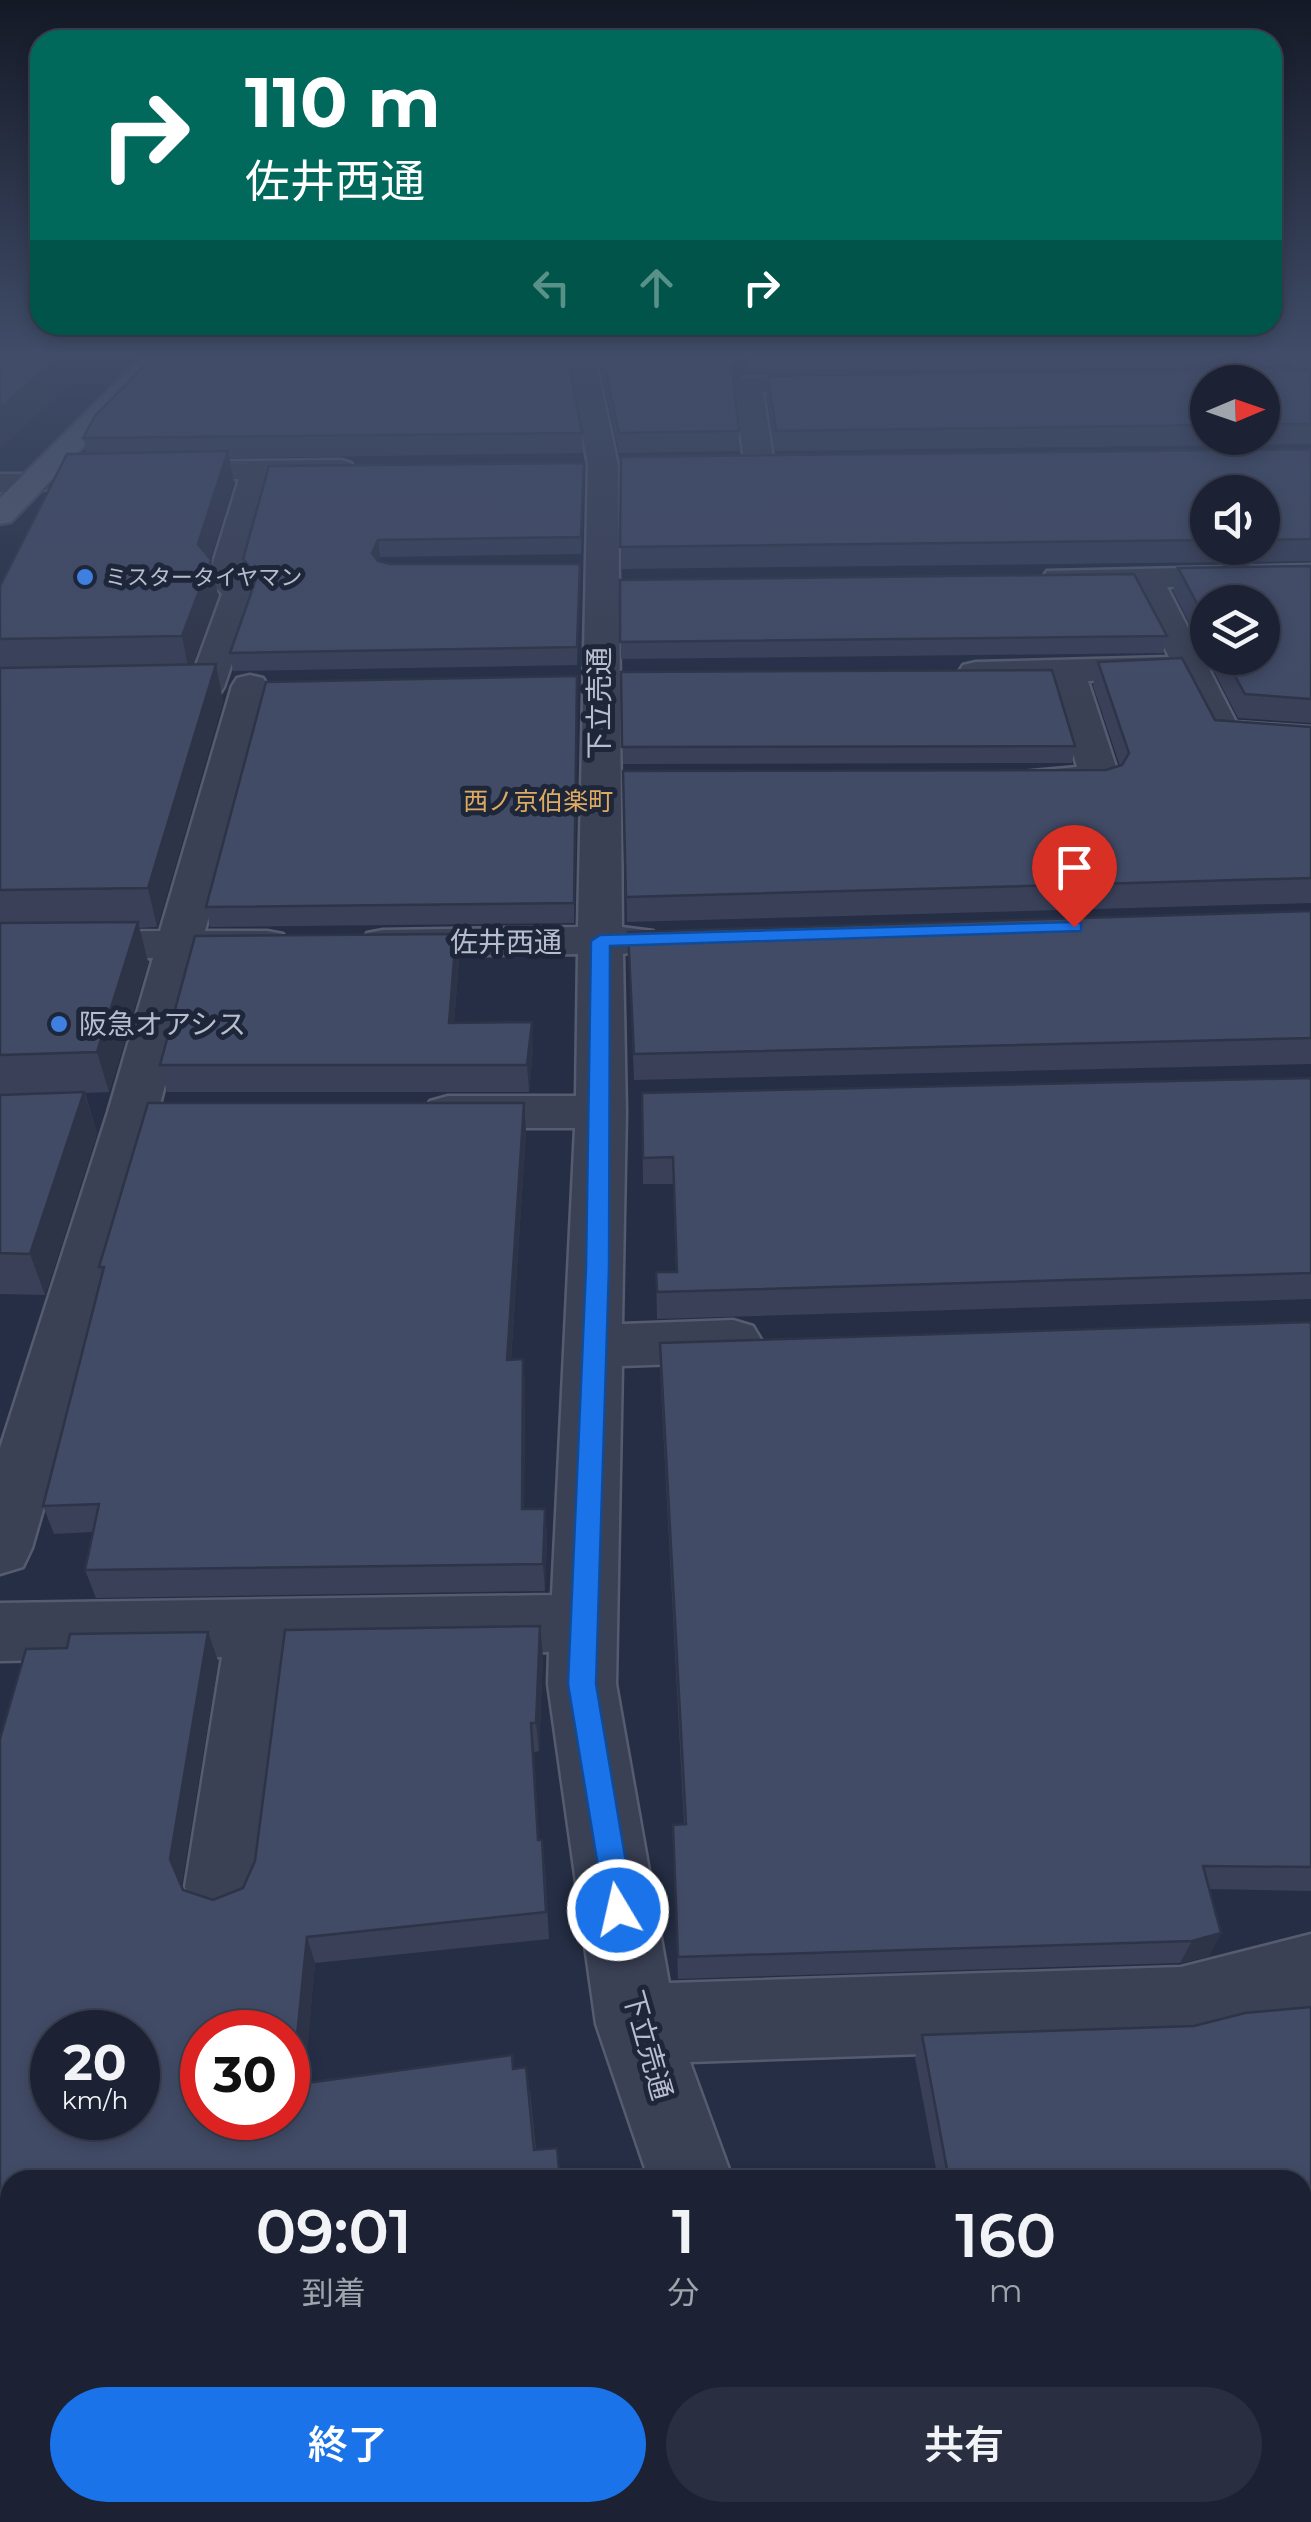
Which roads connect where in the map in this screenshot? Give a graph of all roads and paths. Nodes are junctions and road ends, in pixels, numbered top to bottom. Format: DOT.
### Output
graph roads {
  1 [pos="257,470"];
  2 [pos="45,471"];
  3 [pos="196,471"];
  4 [pos="590,471"];
  5 [pos="0,483"];
  6 [pos="33,483"];
  7 [pos="0,515"];
  8 [pos="563,568"];
  9 [pos="601,575"];
  10 [pos="1311,575"];
  11 [pos="1145,577"];
  12 [pos="1028,578"];
  13 [pos="640,582"];
  14 [pos="1190,664"];
  15 [pos="1190,668"];
  16 [pos="1067,672"];
  17 [pos="950,673"];
  18 [pos="638,674"];
  19 [pos="1195,675"];
  20 [pos="599,677"];
  21 [pos="560,681"];
  22 [pos="206,687"];
  23 [pos="169,688"];
  24 [pos="1311,738"];
  25 [pos="1002,780"];
  26 [pos="680,938"];
  27 [pos="600,941"];
  28 [pos="178,944"];
  29 [pos="0,946"];
  30 [pos="613,1104"];
  31 [pos="152,1112"];
  32 [pos="406,1112"];
  33 [pos="76,1114"];
  34 [pos="794,1340"];
  35 [pos="595,1346"];
  36 [pos="0,1548"];
  37 [pos="584,1623"];
  38 [pos="260,1628"];
  39 [pos="0,1632"];
  40 [pos="223,1887"];
  41 [pos="1311,1973"];
  42 [pos="636,2024"];
  43 [pos="687,2170"];
  1 -- 22 [label="street"];
  2 -- 6 [label="main road"];
  3 -- 6 [label="street"];
  4 -- 9 [label="street, 下立売通"];
  5 -- 6 [label="street"];
  6 -- 7 [label="main road"];
  8 -- 9 [label="street"];
  9 -- 13 [label="street"];
  9 -- 20 [label="street, 下立売通"];
  10 -- 11 [label="street"];
  11 -- 12 [label="street"];
  11 -- 14 [label="street"];
  15 -- 16 [label="street"];
  16 -- 17 [label="street"];
  16 -- 25 [label="street"];
  18 -- 20 [label="street"];
  19 -- 24 [label="street"];
  20 -- 21 [label="street"];
  20 -- 27 [label="street, 下立売通"];
  22 -- 23 [label="street"];
  22 -- 28 [label="street"];
  26 -- 27 [label="street, 佐井西通"];
  27 -- 28 [label="street, 佐井西通"];
  27 -- 30 [label="street, 下立売通"];
  28 -- 29 [label="street, 佐井西通"];
  28 -- 31 [label="street"];
  30 -- 32 [label="street"];
  30 -- 35 [label="street, 下立売通"];
  31 -- 33 [label="street"];
  31 -- 36 [label="street"];
  34 -- 35 [label="street"];
  35 -- 37 [label="street, 下立売通"];
  37 -- 38 [label="street"];
  37 -- 42 [label="street, 下立売通"];
  38 -- 39 [label="street"];
  38 -- 40 [label="street"];
  41 -- 42 [label="street"];
  42 -- 43 [label="street, 下立売通"];
}
